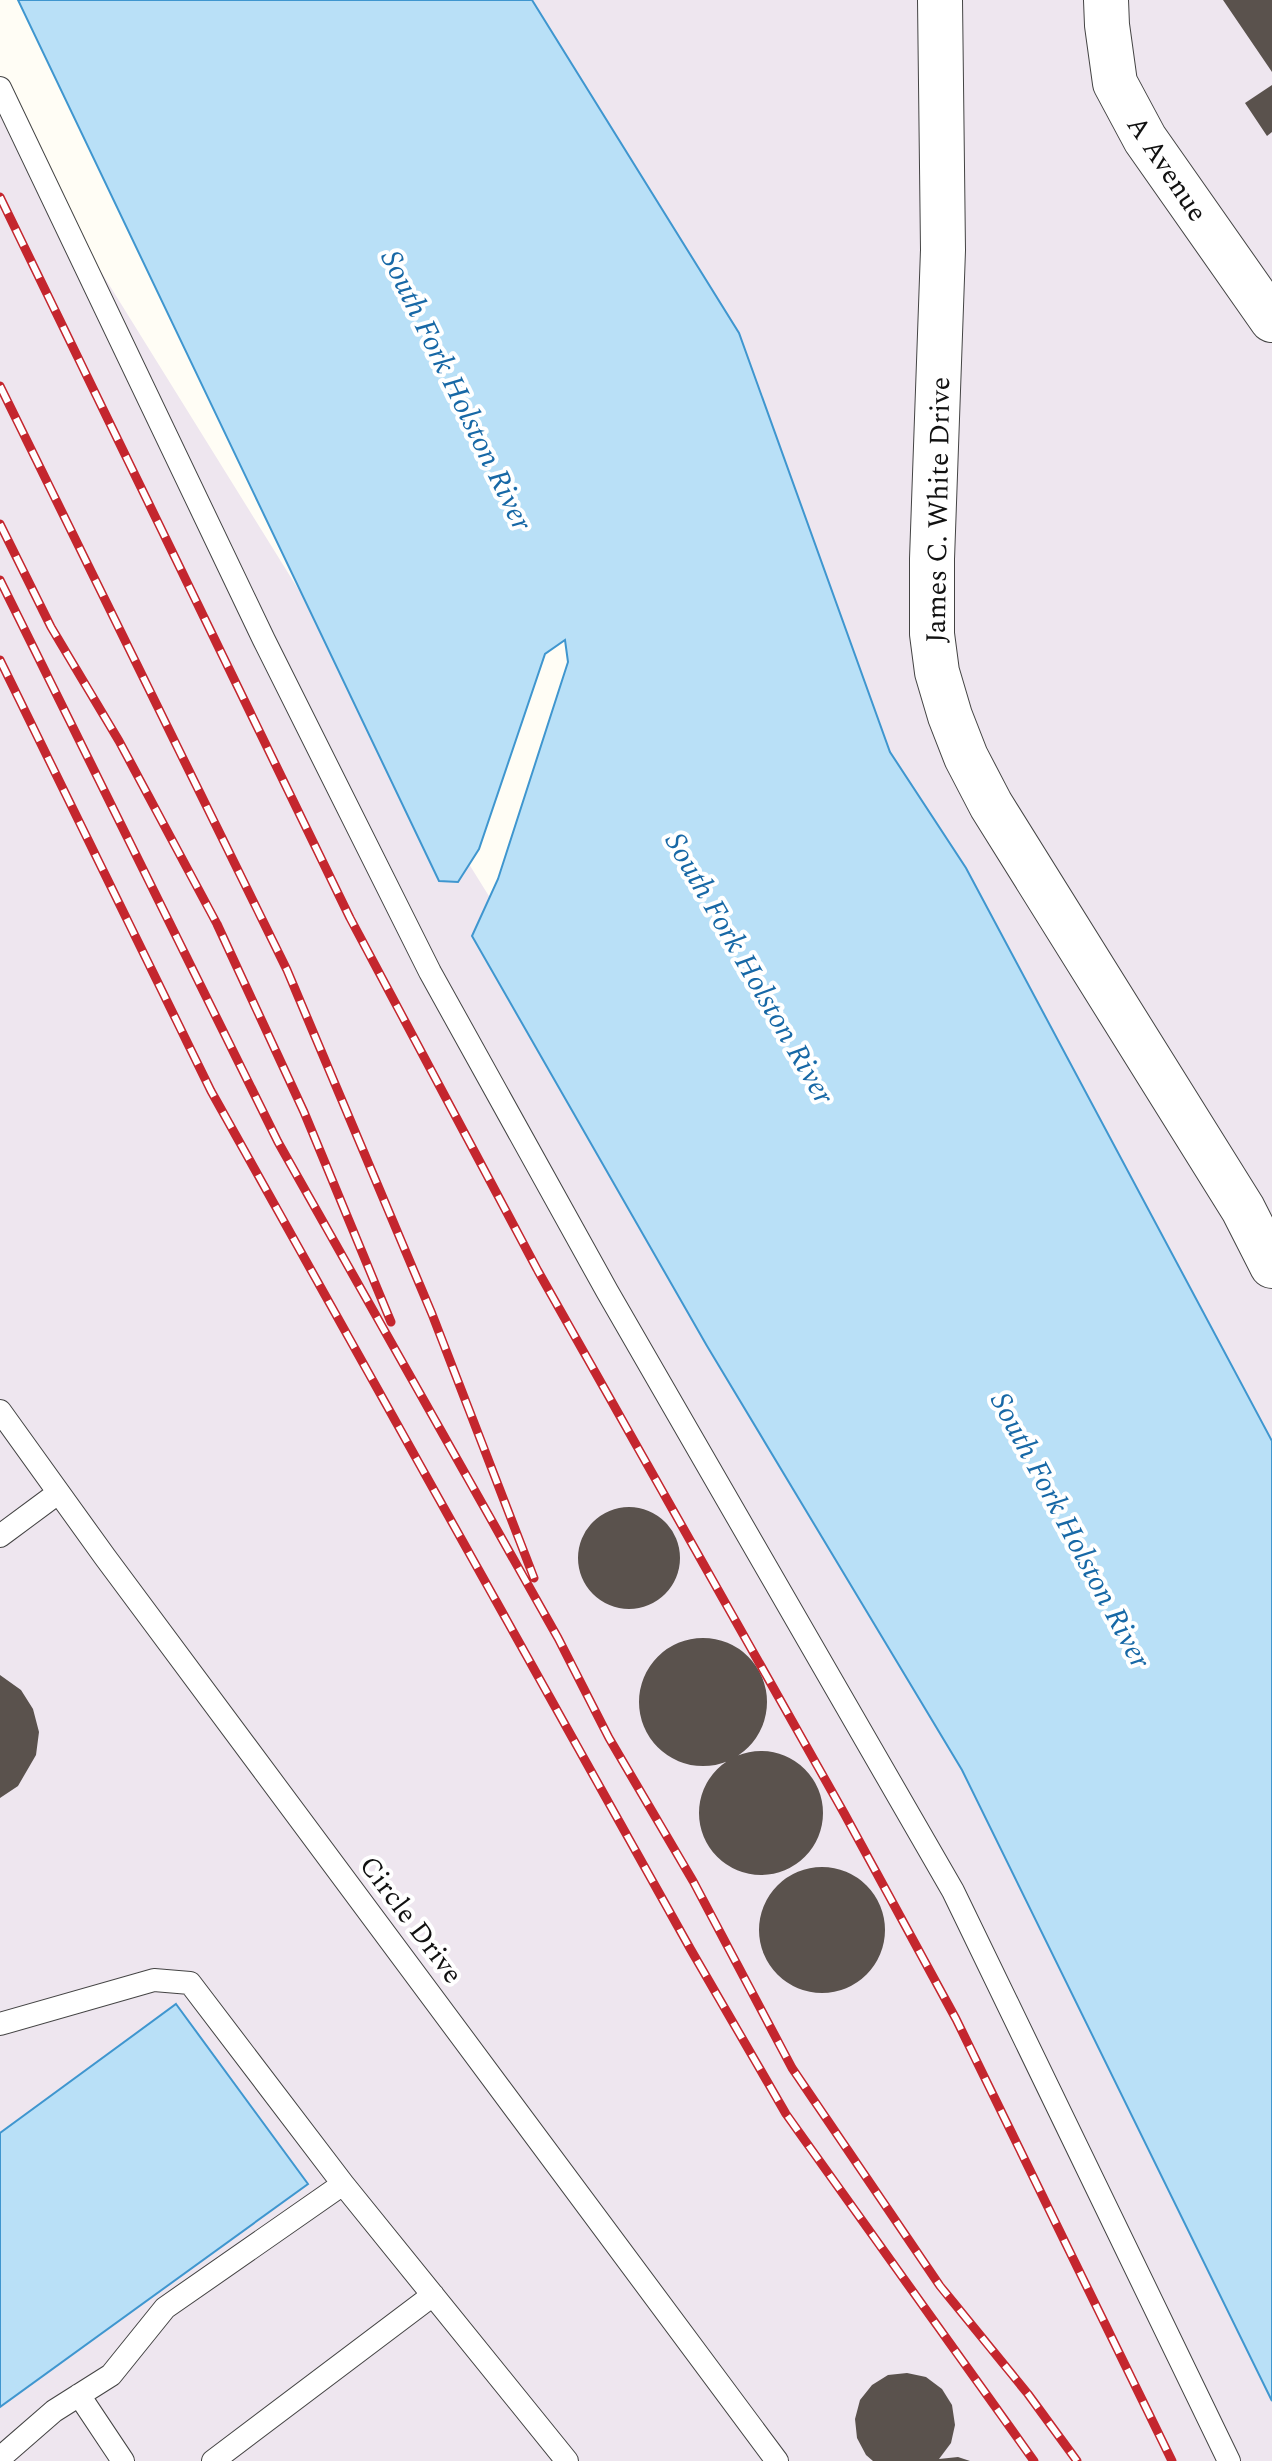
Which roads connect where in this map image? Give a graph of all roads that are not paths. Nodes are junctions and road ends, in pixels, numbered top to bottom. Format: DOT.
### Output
graph roads {
  1 [pos="940,0"];
  2 [pos="1106,0"];
  3 [pos="0,88"];
  4 [pos="1272,320"];
  5 [pos="1272,1266"];
  6 [pos="0,1411"];
  7 [pos="58,1493"];
  8 [pos="0,1536"];
  9 [pos="0,2024"];
  10 [pos="343,2184"];
  11 [pos="433,2295"];
  12 [pos="79,2395"];
  13 [pos="0,2458"];
  14 [pos="775,2460"];
  15 [pos="123,2461"];
  16 [pos="213,2461"];
  17 [pos="567,2461"];
  18 [pos="1229,2461"];
  1 -- 5 [label="street, James C. White Drive"];
  2 -- 4 [label="street, A Avenue"];
  3 -- 18 [label="lane"];
  6 -- 7 [label="lane, Circle Drive"];
  7 -- 8 [label="lane"];
  7 -- 14 [label="lane, Circle Drive"];
  9 -- 10 [label="lane"];
  10 -- 11 [label="lane"];
  10 -- 12 [label="lane"];
  11 -- 16 [label="lane"];
  11 -- 17 [label="lane"];
  12 -- 13 [label="lane"];
  12 -- 15 [label="lane"];
}
